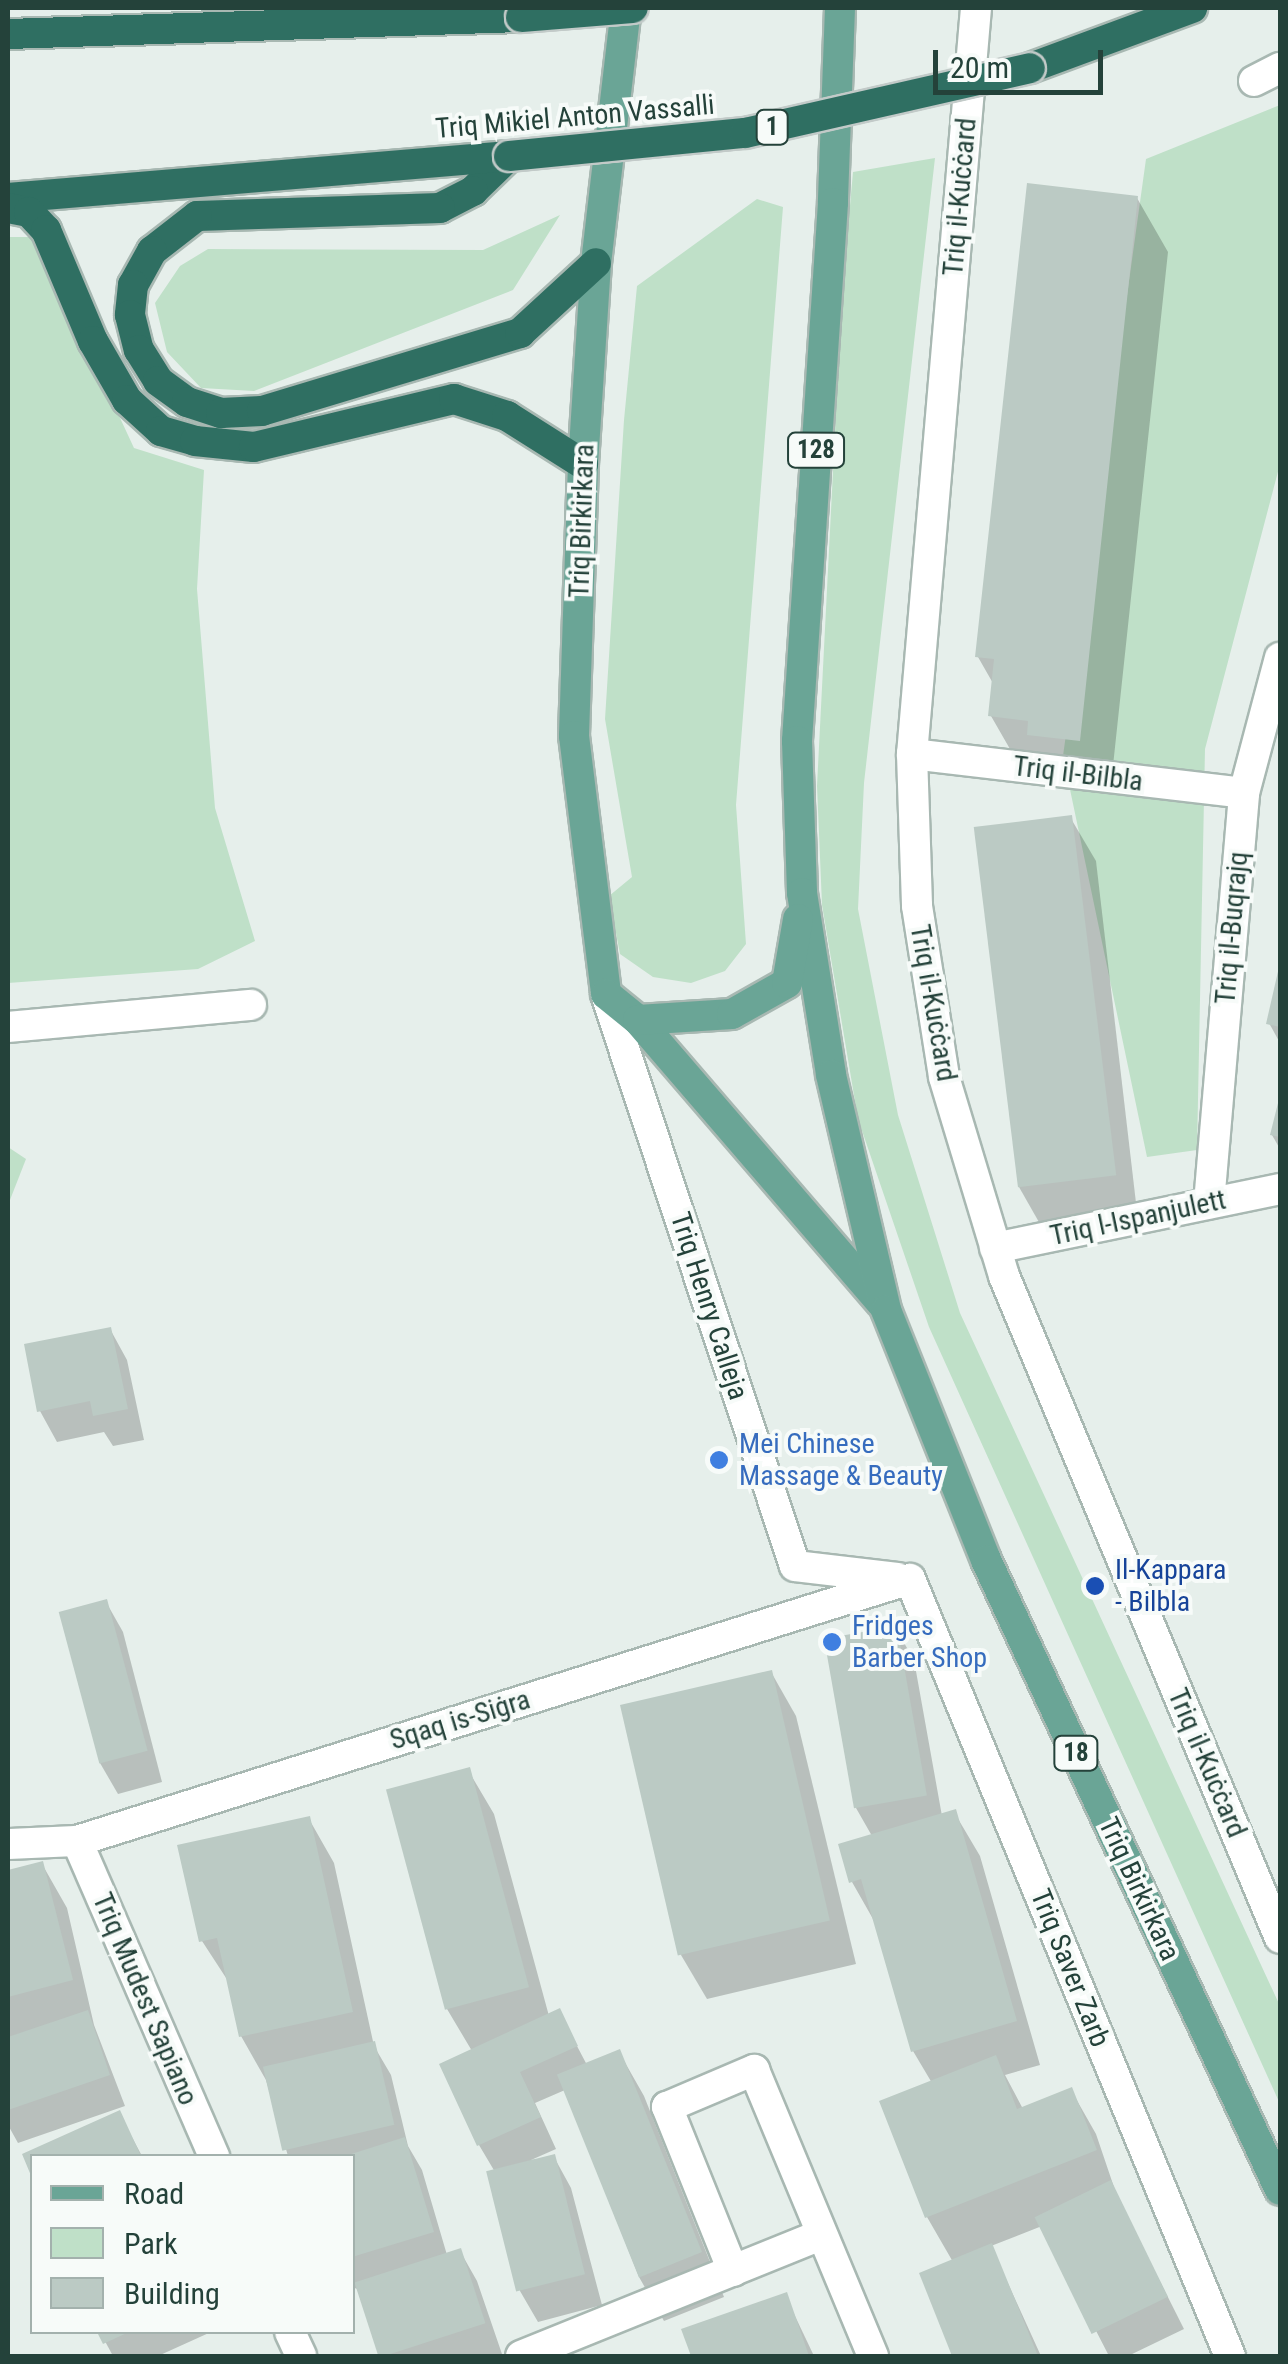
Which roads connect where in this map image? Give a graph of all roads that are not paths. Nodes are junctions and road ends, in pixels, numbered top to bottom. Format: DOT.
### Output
graph roads {
  1 [pos="630,8"];
  2 [pos="840,8"];
  3 [pos="976,8"];
  4 [pos="1192,8"];
  5 [pos="515,12"];
  6 [pos="8,34"];
  7 [pos="509,156"];
  8 [pos="8,198"];
  9 [pos="8,208"];
  10 [pos="596,263"];
  11 [pos="583,464"];
  12 [pos="1280,658"];
  13 [pos="912,754"];
  14 [pos="1244,794"];
  15 [pos="802,893"];
  16 [pos="606,994"];
  17 [pos="251,1005"];
  18 [pos="638,1020"];
  19 [pos="8,1028"];
  20 [pos="1280,1189"];
  21 [pos="1208,1203"];
  22 [pos="995,1248"];
  23 [pos="886,1310"];
  24 [pos="910,1579"];
  25 [pos="77,1840"];
  26 [pos="8,1844"];
  27 [pos="1280,1938"];
  28 [pos="213,2154"];
  29 [pos="1280,2190"];
  30 [pos="821,2235"];
  31 [pos="733,2271"];
  32 [pos="520,2356"];
  33 [pos="873,2356"];
  34 [pos="1230,2356"];
  1 -- 5 [label="highway, bridge"];
  1 -- 10 [label="main road, Triq Birkirkara"];
  2 -- 15 [label="main road, Triq Birkirkara / 128"];
  3 -- 13 [label="street, Triq il-Kuċċard"];
  4 -- 7 [label="highway, Triq Mikiel Anton Vassalli / 1, bridge"];
  5 -- 6 [label="highway"];
  7 -- 8 [label="highway, Triq Mikiel Anton Vassalli"];
  7 -- 10 [label="highway"];
  9 -- 11 [label="highway"];
  10 -- 11 [label="main road, Triq Birkirkara"];
  11 -- 16 [label="main road, Triq Birkirkara"];
  12 -- 14 [label="street, Triq il-Buqrajq"];
  13 -- 14 [label="street, Triq il-Bilbla"];
  13 -- 22 [label="street, Triq il-Kuċċard"];
  14 -- 21 [label="street, Triq il-Buqrajq"];
  15 -- 18 [label="main road, Triq Birkirkara / 128"];
  15 -- 23 [label="main road, Triq Birkirkara / 128"];
  16 -- 18 [label="main road, Triq Birkirkara"];
  16 -- 24 [label="street, Triq Henry Calleja"];
  17 -- 19 [label="street"];
  18 -- 23 [label="main road, Triq Birkirkara"];
  20 -- 21 [label="street, Triq l-Ispanjulett"];
  21 -- 22 [label="street, Triq l-Ispanjulett"];
  22 -- 27 [label="street, Triq il-Kuċċard"];
  23 -- 29 [label="main road, Triq Birkirkara / 18"];
  24 -- 25 [label="street, Sqaq is-Siġra"];
  24 -- 34 [label="street, Triq Saver Zarb"];
  25 -- 26 [label="street, Sqaq is-Siġra"];
  25 -- 28 [label="street, Triq Mudest Sapiano"];
  30 -- 31 [label="street"];
  30 -- 31 [label="street"];
  30 -- 33 [label="street"];
  31 -- 32 [label="street"];
}
